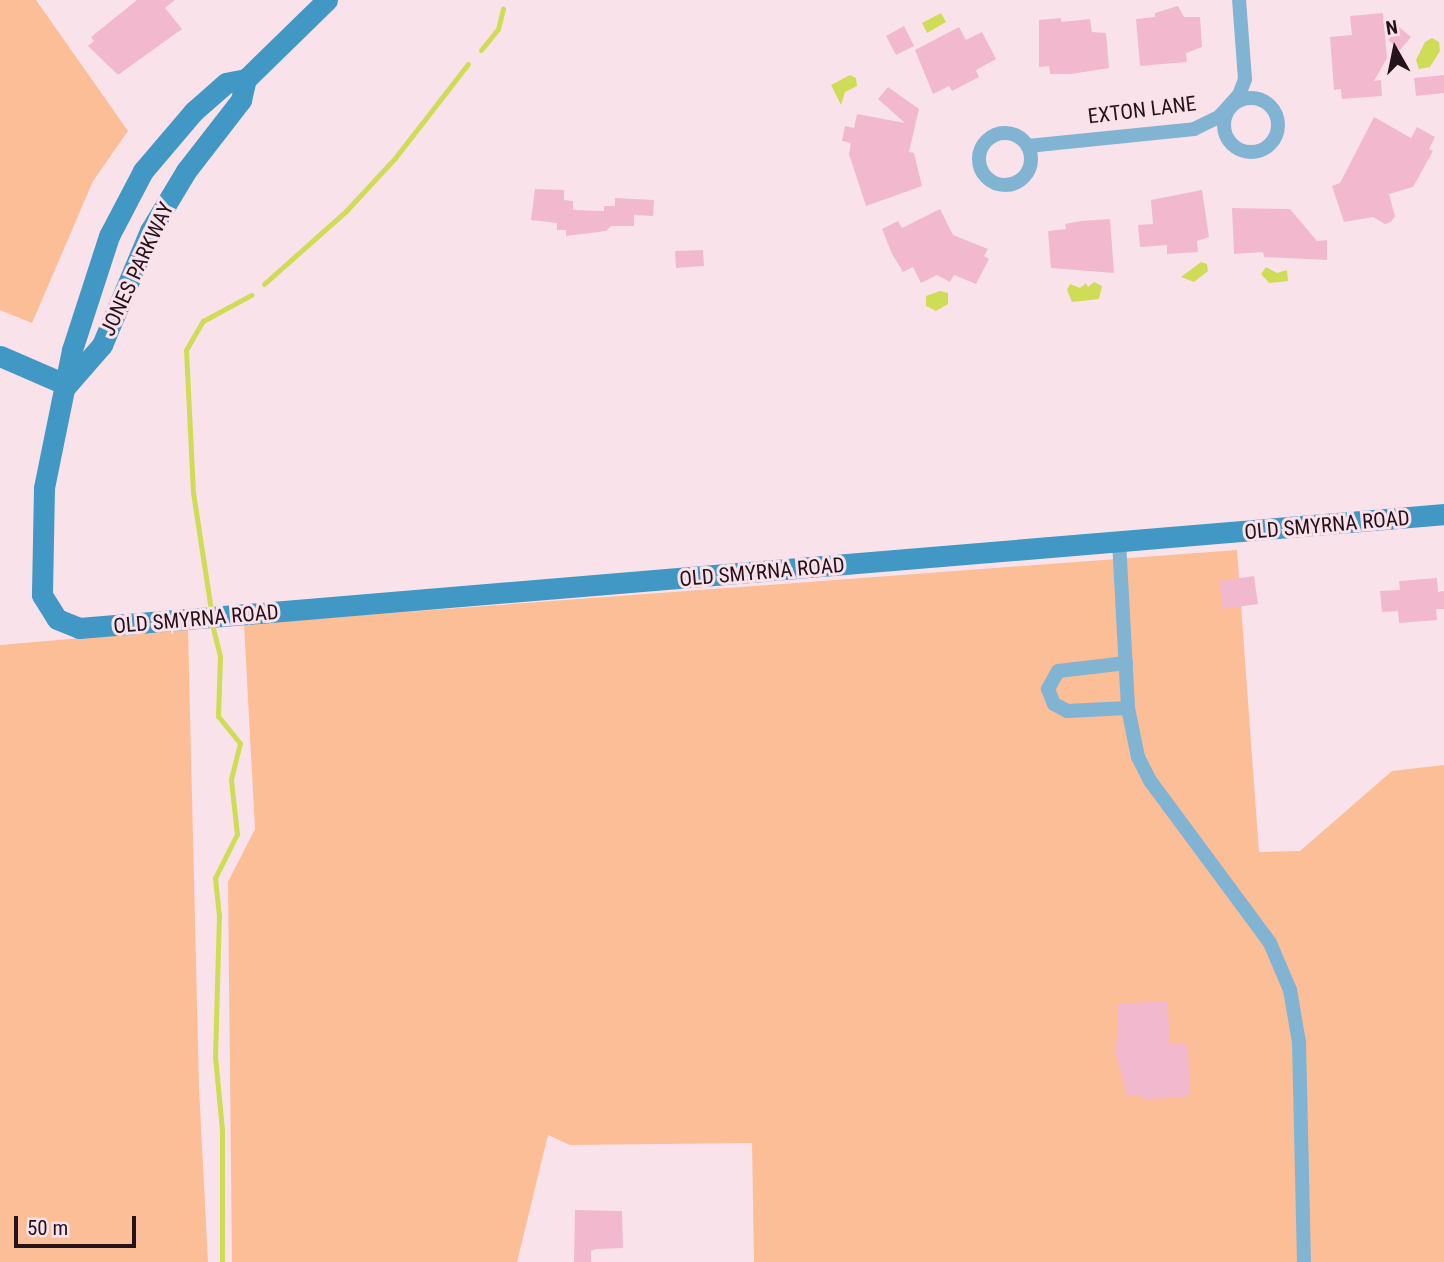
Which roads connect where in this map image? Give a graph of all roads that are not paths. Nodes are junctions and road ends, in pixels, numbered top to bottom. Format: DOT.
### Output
graph roads {
  1 [pos="327,0"];
  2 [pos="1239,0"];
  3 [pos="246,79"];
  4 [pos="1028,146"];
  5 [pos="0,355"];
  6 [pos="67,385"];
  7 [pos="1444,514"];
  8 [pos="1119,541"];
  9 [pos="79,628"];
  10 [pos="1126,663"];
  11 [pos="1128,708"];
  12 [pos="1304,1262"];
  1 -- 3 [label="street, JONES PARKWAY"];
  2 -- 4 [label="street, EXTON LANE"];
  3 -- 6 [label="street, JONES PARKWAY"];
  3 -- 6 [label="street, JONES PARKWAY"];
  5 -- 6 [label="street"];
  6 -- 9 [label="street, JONES PARKWAY"];
  7 -- 8 [label="street, OLD SMYRNA ROAD"];
  8 -- 9 [label="street, OLD SMYRNA ROAD"];
  8 -- 10 [label="street"];
  10 -- 11 [label="street"];
  10 -- 11 [label="street"];
  11 -- 12 [label="street"];
}
